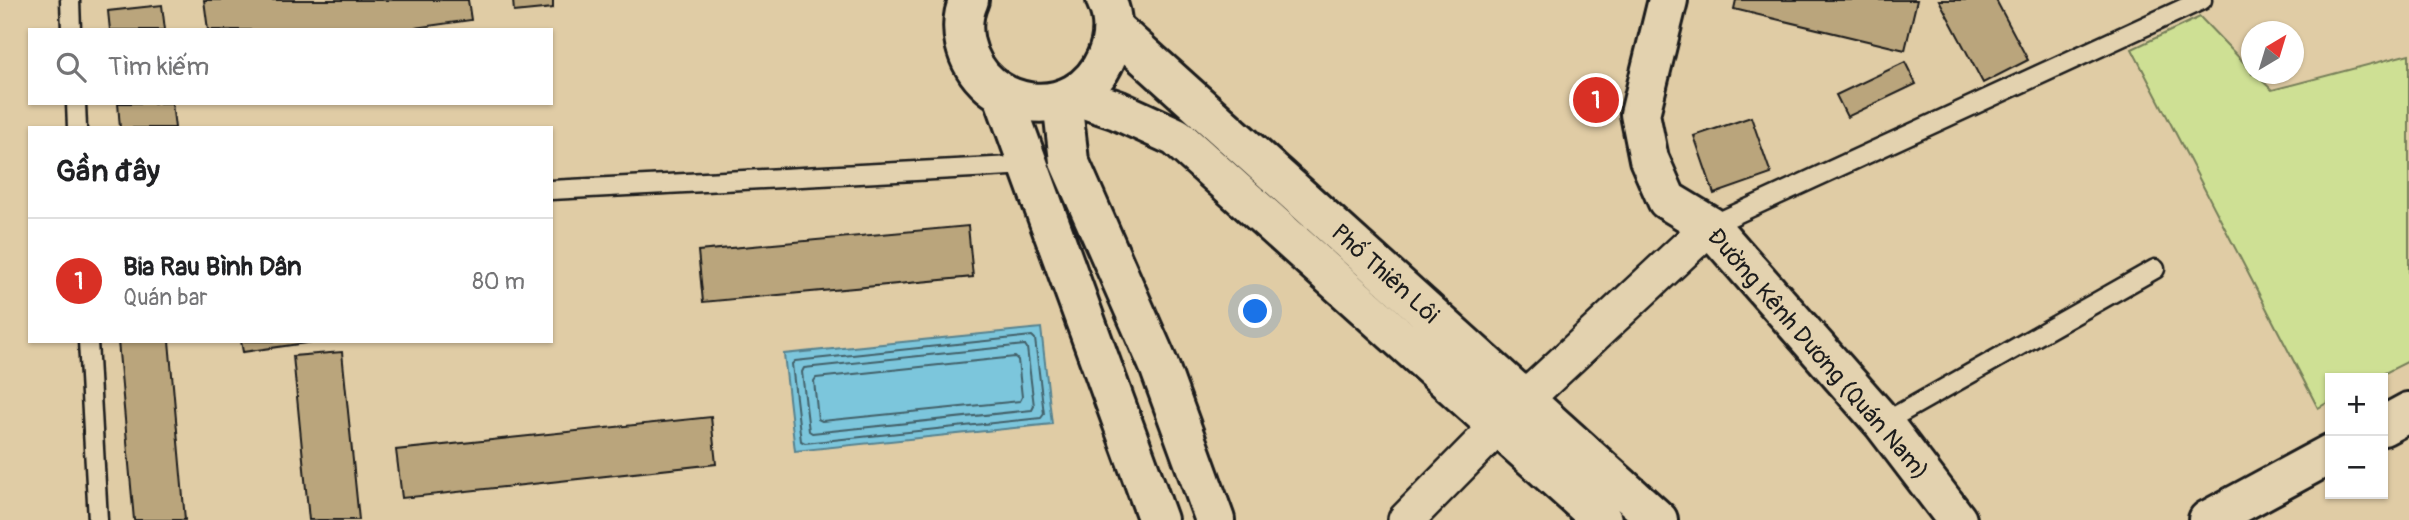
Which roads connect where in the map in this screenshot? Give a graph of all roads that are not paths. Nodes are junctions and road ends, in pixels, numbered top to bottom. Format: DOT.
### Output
graph roads {
  1 [pos="70,0"];
  2 [pos="1668,0"];
  3 [pos="2202,0"];
  4 [pos="966,2"];
  5 [pos="1110,14"];
  6 [pos="71,28"];
  7 [pos="1003,95"];
  8 [pos="1067,97"];
  9 [pos="76,105"];
  10 [pos="1207,114"];
  11 [pos="77,126"];
  12 [pos="1176,137"];
  13 [pos="1030,165"];
  14 [pos="553,190"];
  15 [pos="1710,226"];
  16 [pos="2155,269"];
  17 [pos="89,343"];
  18 [pos="1525,399"];
  19 [pos="2409,412"];
  20 [pos="1883,423"];
  21 [pos="2388,423"];
  22 [pos="1499,427"];
  23 [pos="2325,457"];
  24 [pos="98,520"];
  25 [pos="1157,520"];
  26 [pos="1215,520"];
  27 [pos="1406,520"];
  28 [pos="1602,520"];
  29 [pos="1658,520"];
  30 [pos="1958,520"];
  31 [pos="2208,520"];
  1 -- 6 [label="lane"];
  2 -- 15 [label="main road, Đường Kênh Dương (Quán Nam)"];
  3 -- 15 [label="lane"];
  4 -- 7 [label="main road"];
  5 -- 8 [label="main road"];
  5 -- 10 [label="main road, Phố Thiên Lôi"];
  7 -- 8 [label="main road"];
  7 -- 13 [label="main road"];
  8 -- 12 [label="main road, Phố Thiên Lôi"];
  8 -- 26 [label="main road"];
  9 -- 11 [label="lane"];
  10 -- 12 [label="main road"];
  10 -- 18 [label="main road, Phố Thiên Lôi"];
  12 -- 22 [label="main road, Phố Thiên Lôi"];
  13 -- 14 [label="lane"];
  13 -- 25 [label="main road"];
  15 -- 18 [label="street"];
  15 -- 20 [label="main road, Đường Kênh Dương (Quán Nam)"];
  16 -- 20 [label="lane"];
  17 -- 24 [label="lane"];
  18 -- 22 [label="street"];
  18 -- 29 [label="main road, Phố Thiên Lôi"];
  19 -- 21 [label="main road"];
  20 -- 30 [label="main road, Đường Kênh Dương (Quán Nam)"];
  22 -- 27 [label="street"];
  22 -- 28 [label="main road, Phố Thiên Lôi"];
  23 -- 31 [label="main road"];
}
